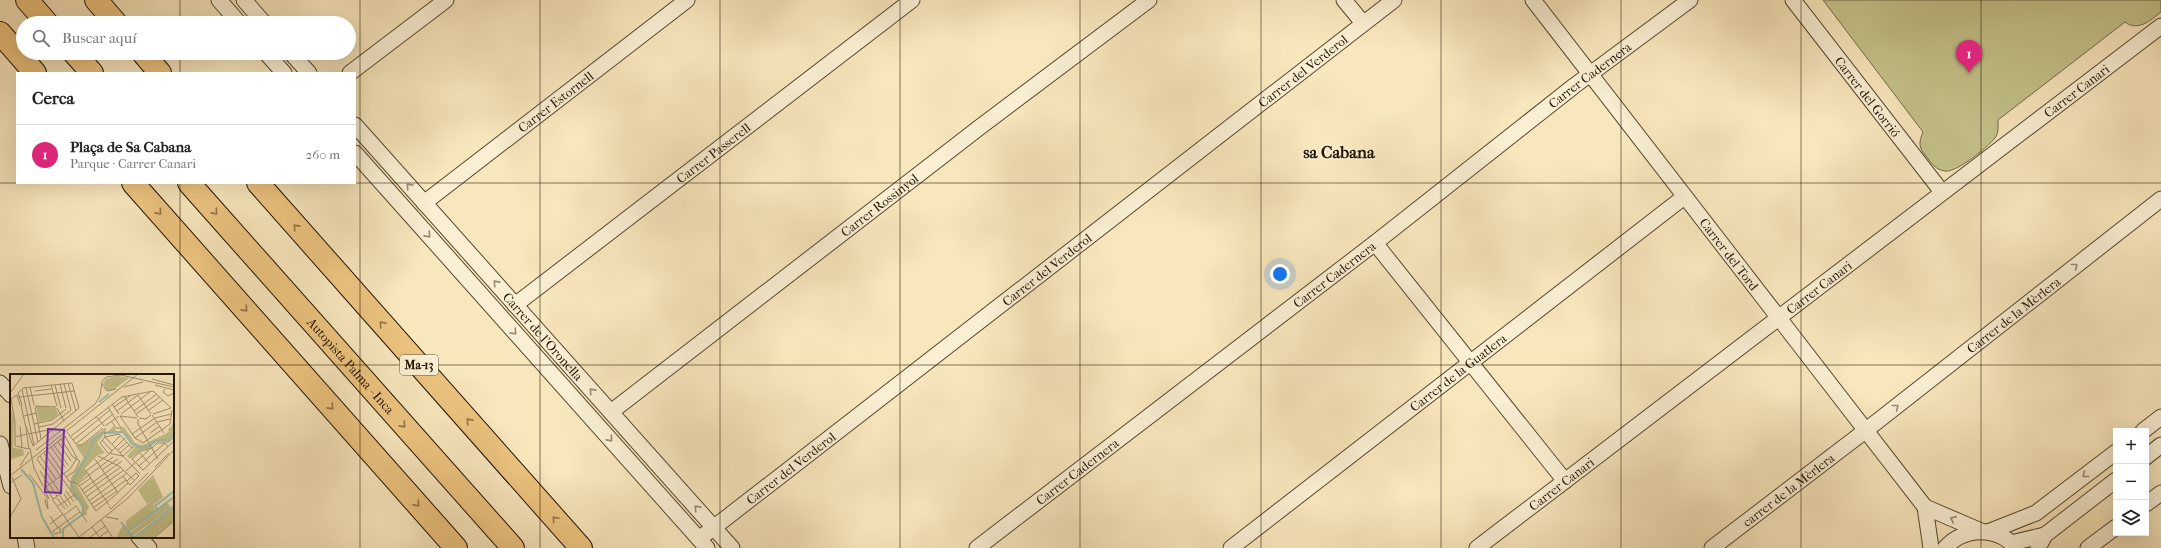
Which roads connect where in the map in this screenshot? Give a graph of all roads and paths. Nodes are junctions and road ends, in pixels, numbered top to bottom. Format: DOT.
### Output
graph roads {
  1 [pos="27,0"];
  2 [pos="96,0"];
  3 [pos="219,0"];
  4 [pos="244,0"];
  5 [pos="446,0"];
  6 [pos="687,0"];
  7 [pos="912,0"];
  8 [pos="1148,0"];
  9 [pos="1344,0"];
  10 [pos="1394,0"];
  11 [pos="1533,0"];
  12 [pos="1690,0"];
  13 [pos="1793,0"];
  14 [pos="42,16"];
  15 [pos="110,16"];
  16 [pos="233,16"];
  17 [pos="258,16"];
  18 [pos="1362,23"];
  19 [pos="2161,26"];
  20 [pos="0,33"];
  21 [pos="16,51"];
  22 [pos="24,60"];
  23 [pos="80,60"];
  24 [pos="149,60"];
  25 [pos="272,60"];
  26 [pos="297,60"];
  27 [pos="34,72"];
  28 [pos="91,72"];
  29 [pos="159,72"];
  30 [pos="283,72"];
  31 [pos="308,72"];
  32 [pos="351,72"];
  33 [pos="1589,75"];
  34 [pos="356,126"];
  35 [pos="356,154"];
  36 [pos="134,184"];
  37 [pos="190,184"];
  38 [pos="259,184"];
  39 [pos="1942,192"];
  40 [pos="1684,197"];
  41 [pos="2161,199"];
  42 [pos="424,203"];
  43 [pos="1375,243"];
  44 [pos="515,305"];
  45 [pos="1779,319"];
  46 [pos="1471,363"];
  47 [pos="0,383"];
  48 [pos="10,394"];
  49 [pos="611,412"];
  50 [pos="2161,417"];
  51 [pos="2147,428"];
  52 [pos="1865,431"];
  53 [pos="0,444"];
  54 [pos="2161,445"];
  55 [pos="2113,454"];
  56 [pos="2149,455"];
  57 [pos="1565,481"];
  58 [pos="10,482"];
  59 [pos="2113,483"];
  60 [pos="2161,493"];
  61 [pos="2149,502"];
  62 [pos="1925,507"];
  63 [pos="714,527"];
  64 [pos="2113,529"];
  65 [pos="1984,532"];
  66 [pos="24,538"];
  67 [pos="140,538"];
  68 [pos="504,540"];
  69 [pos="2042,542"];
  70 [pos="703,544"];
  71 [pos="2014,545"];
  72 [pos="27,548"];
  73 [pos="149,548"];
  74 [pos="456,548"];
  75 [pos="513,548"];
  76 [pos="581,548"];
  77 [pos="732,548"];
  78 [pos="977,548"];
  79 [pos="1232,548"];
  80 [pos="1477,548"];
  81 [pos="1712,548"];
  82 [pos="1931,548"];
  83 [pos="1945,548"];
  84 [pos="2088,548"];
  1 -- 14 [label="highway"];
  2 -- 15 [label="highway"];
  3 -- 16 [label="street"];
  4 -- 17 [label="street"];
  5 -- 32 [label="street"];
  6 -- 42 [label="street, Carrer Estornell"];
  7 -- 44 [label="street, Carrer Passerell"];
  8 -- 49 [label="street, Carrer Rossinyol"];
  9 -- 18 [label="street"];
  10 -- 18 [label="street, Carrer del Verderol"];
  11 -- 33 [label="street, Carrer del Tord"];
  12 -- 33 [label="street, Carrer Cadernera"];
  13 -- 39 [label="street, Carrer del Gorrió"];
  18 -- 63 [label="street, Carrer del Verderol"];
  19 -- 39 [label="street, Carrer Canari"];
  20 -- 21 [label="highway"];
  22 -- 27 [label="highway"];
  23 -- 28 [label="highway"];
  24 -- 29 [label="highway"];
  25 -- 30 [label="street"];
  26 -- 31 [label="street"];
  33 -- 40 [label="street, Carrer del Tord"];
  33 -- 43 [label="street, Carrer Cadernera"];
  42 -- 34 [label="street, Carrer de l'Oronella, one-way"];
  35 -- 70 [label="street, Carrer de l'Oronella, one-way"];
  36 -- 74 [label="highway, one-way"];
  37 -- 68 [label="highway, Autopista Palma - Inca, one-way"];
  76 -- 38 [label="highway, Ma-13, one-way"];
  39 -- 45 [label="street, Carrer Canari"];
  40 -- 45 [label="street, Carrer del Tord"];
  40 -- 46 [label="street, Carrer de la Guatlera"];
  52 -- 41 [label="street, Carrer de la Mèrlera, one-way"];
  44 -- 42 [label="street, Carrer de l'Oronella, one-way"];
  43 -- 46 [label="street"];
  43 -- 78 [label="street, Carrer Cadernera"];
  49 -- 44 [label="street, Carrer de l'Oronella, one-way"];
  45 -- 52 [label="street, Carrer del Tord"];
  45 -- 57 [label="street, Carrer Canari"];
  46 -- 57 [label="street"];
  46 -- 79 [label="street, Carrer de la Guatlera"];
  47 -- 48 [label="street"];
  63 -- 49 [label="street, Carrer de l'Oronella, one-way"];
  50 -- 51 [label="street"];
  52 -- 62 [label="street, Carrer del Tord"];
  52 -- 81 [label="street, carrer de la Mèrlera"];
  53 -- 58 [label="street"];
  54 -- 56 [label="street"];
  55 -- 65 [label="street, one-way"];
  57 -- 80 [label="street, Carrer Canari"];
  59 -- 69 [label="street"];
  60 -- 61 [label="street"];
  65 -- 62 [label="street, Carrer del Tord, one-way"];
  62 -- 82 [label="street, Carrer del Tord"];
  63 -- 70 [label="street, Carrer del Verderol"];
  63 -- 77 [label="street, Carrer de l'Oronella"];
  64 -- 84 [label="street"];
  65 -- 71 [label="street, Carrer del Tord"];
  65 -- 83 [label="street"];
  66 -- 72 [label="street"];
  67 -- 73 [label="street"];
  68 -- 75 [label="highway, Autopista Palma - Inca"];
  69 -- 71 [label="street"];
}
